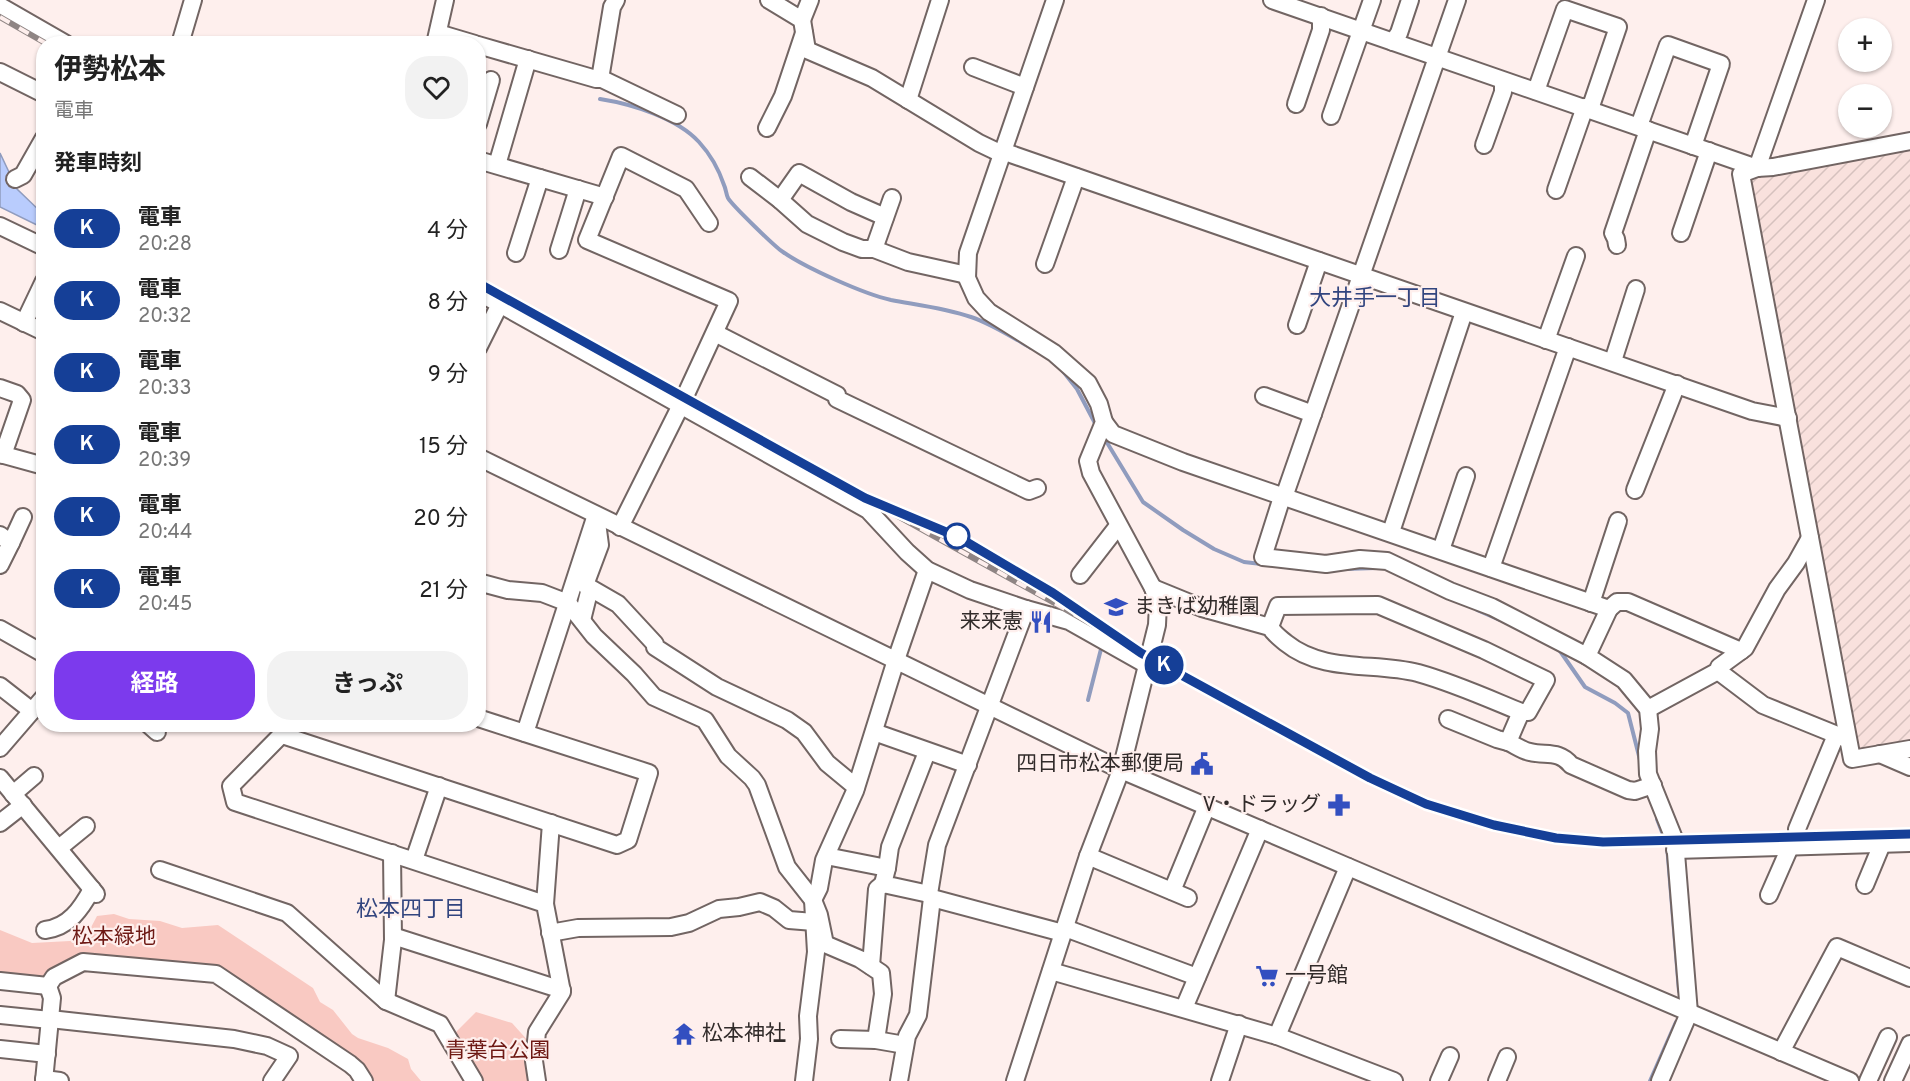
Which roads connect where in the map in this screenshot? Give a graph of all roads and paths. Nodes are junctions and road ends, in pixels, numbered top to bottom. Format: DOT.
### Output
graph roads {
  1 [pos="193,0"];
  2 [pos="445,0"];
  3 [pos="616,0"];
  4 [pos="769,0"];
  5 [pos="810,0"];
  6 [pos="940,0"];
  7 [pos="1055,0"];
  8 [pos="1272,0"];
  9 [pos="1372,0"];
  10 [pos="1410,0"];
  11 [pos="1457,0"];
  12 [pos="1816,0"];
  13 [pos="0,6"];
  14 [pos="1321,16"];
  15 [pos="803,26"];
  16 [pos="1361,31"];
  17 [pos="52,36"];
  18 [pos="182,36"];
  19 [pos="436,36"];
  20 [pos="1393,42"];
  21 [pos="486,47"];
  22 [pos="1436,58"];
  23 [pos="528,59"];
  24 [pos="973,67"];
  25 [pos="0,72"];
  26 [pos="600,79"];
  27 [pos="491,80"];
  28 [pos="1503,81"];
  29 [pos="1025,87"];
  30 [pos="36,90"];
  31 [pos="1536,91"];
  32 [pos="486,97"];
  33 [pos="908,100"];
  34 [pos="1296,104"];
  35 [pos="1588,108"];
  36 [pos="677,115"];
  37 [pos="1331,116"];
  38 [pos="767,128"];
  39 [pos="1644,128"];
  40 [pos="1910,141"];
  41 [pos="1484,145"];
  42 [pos="1701,148"];
  43 [pos="36,151"];
  44 [pos="1002,152"];
  45 [pos="486,162"];
  46 [pos="497,165"];
  47 [pos="1757,168"];
  48 [pos="750,177"];
  49 [pos="1076,177"];
  50 [pos="540,178"];
  51 [pos="15,179"];
  52 [pos="578,189"];
  53 [pos="1556,190"];
  54 [pos="605,197"];
  55 [pos="892,198"];
  56 [pos="780,200"];
  57 [pos="885,217"];
  58 [pos="709,223"];
  59 [pos="0,226"];
  60 [pos="1681,233"];
  61 [pos="36,243"];
  62 [pos="1617,245"];
  63 [pos="874,249"];
  64 [pos="559,250"];
  65 [pos="516,254"];
  66 [pos="1576,256"];
  67 [pos="1319,261"];
  68 [pos="1045,264"];
  69 [pos="967,275"];
  70 [pos="1362,276"];
  71 [pos="1636,289"];
  72 [pos="486,296"];
  73 [pos="36,298"];
  74 [pos="500,304"];
  75 [pos="0,311"];
  76 [pos="1464,312"];
  77 [pos="24,323"];
  78 [pos="1297,325"];
  79 [pos="36,328"];
  80 [pos="486,332"];
  81 [pos="715,333"];
  82 [pos="1546,340"];
  83 [pos="1568,347"];
  84 [pos="1613,361"];
  85 [pos="1677,384"];
  86 [pos="0,388"];
  87 [pos="1264,396"];
  88 [pos="681,405"];
  89 [pos="1313,414"];
  90 [pos="1788,418"];
  91 [pos="1101,428"];
  92 [pos="2,454"];
  93 [pos="486,461"];
  94 [pos="36,464"];
  95 [pos="1466,476"];
  96 [pos="1037,488"];
  97 [pos="1635,490"];
  98 [pos="1283,497"];
  99 [pos="596,515"];
  100 [pos="22,517"];
  101 [pos="1618,521"];
  102 [pos="1118,526"];
  103 [pos="620,527"];
  104 [pos="1391,532"];
  105 [pos="1810,538"];
  106 [pos="6,539"];
  107 [pos="1441,550"];
  108 [pos="0,565"];
  109 [pos="1491,568"];
  110 [pos="927,570"];
  111 [pos="1080,575"];
  112 [pos="486,584"];
  113 [pos="590,588"];
  114 [pos="1153,588"];
  115 [pos="486,590"];
  116 [pos="1591,603"];
  117 [pos="568,605"];
  118 [pos="1026,609"];
  119 [pos="1609,609"];
  120 [pos="582,620"];
  121 [pos="1270,627"];
  122 [pos="0,629"];
  123 [pos="36,649"];
  124 [pos="1741,651"];
  125 [pos="1587,656"];
  126 [pos="896,660"];
  127 [pos="1147,665"];
  128 [pos="1718,671"];
  129 [pos="0,686"];
  130 [pos="36,706"];
  131 [pos="989,707"];
  132 [pos="1648,709"];
  133 [pos="32,711"];
  134 [pos="1521,712"];
  135 [pos="1448,719"];
  136 [pos="486,720"];
  137 [pos="285,732"];
  138 [pos="292,732"];
  139 [pos="874,732"];
  140 [pos="525,733"];
  141 [pos="1841,737"];
  142 [pos="1508,742"];
  143 [pos="0,748"];
  144 [pos="1910,749"];
  145 [pos="927,752"];
  146 [pos="1880,754"];
  147 [pos="968,765"];
  148 [pos="1910,767"];
  149 [pos="1121,770"];
  150 [pos="34,776"];
  151 [pos="0,778"];
  152 [pos="438,786"];
  153 [pos="856,787"];
  154 [pos="1648,787"];
  155 [pos="18,799"];
  156 [pos="1207,806"];
  157 [pos="0,823"];
  158 [pos="551,823"];
  159 [pos="81,825"];
  160 [pos="1260,829"];
  161 [pos="1797,829"];
  162 [pos="1910,843"];
  163 [pos="1882,844"];
  164 [pos="56,845"];
  165 [pos="1790,848"];
  166 [pos="1675,850"];
  167 [pos="392,853"];
  168 [pos="826,856"];
  169 [pos="1088,856"];
  170 [pos="414,860"];
  171 [pos="1348,867"];
  172 [pos="160,870"];
  173 [pos="885,876"];
  174 [pos="1865,885"];
  175 [pos="1172,891"];
  176 [pos="1769,895"];
  177 [pos="930,896"];
  178 [pos="1188,898"];
  179 [pos="813,900"];
  180 [pos="545,904"];
  181 [pos="813,922"];
  182 [pos="45,930"];
  183 [pos="1064,930"];
  184 [pos="550,933"];
  185 [pos="393,936"];
  186 [pos="872,966"];
  187 [pos="1051,971"];
  188 [pos="1197,977"];
  189 [pos="1910,978"];
  190 [pos="0,981"];
  191 [pos="48,986"];
  192 [pos="562,990"];
  193 [pos="386,1001"];
  194 [pos="1184,1008"];
  195 [pos="1689,1013"];
  196 [pos="0,1015"];
  197 [pos="50,1019"];
  198 [pos="1239,1024"];
  199 [pos="305,1034"];
  200 [pos="1277,1036"];
  201 [pos="1888,1037"];
  202 [pos="840,1039"];
  203 [pos="876,1040"];
  204 [pos="1910,1044"];
  205 [pos="905,1045"];
  206 [pos="0,1049"];
  207 [pos="1781,1052"];
  208 [pos="47,1054"];
  209 [pos="289,1056"];
  210 [pos="1450,1056"];
  211 [pos="1507,1057"];
  212 [pos="50,1080"];
  213 [pos="272,1081"];
  214 [pos="364,1081"];
  215 [pos="474,1081"];
  216 [pos="537,1081"];
  217 [pos="804,1081"];
  218 [pos="899,1081"];
  219 [pos="1015,1081"];
  220 [pos="1220,1081"];
  221 [pos="1394,1081"];
  222 [pos="1439,1081"];
  223 [pos="1497,1081"];
  224 [pos="1660,1081"];
  225 [pos="1850,1081"];
  226 [pos="1868,1081"];
  227 [pos="1893,1081"];
  1 -- 18 [label="street"];
  2 -- 19 [label="street"];
  3 -- 26 [label="street"];
  4 -- 15 [label="street"];
  5 -- 15 [label="street"];
  6 -- 33 [label="street"];
  7 -- 29 [label="street"];
  8 -- 14 [label="street"];
  9 -- 16 [label="street"];
  10 -- 20 [label="street"];
  11 -- 22 [label="street"];
  12 -- 47 [label="street"];
  13 -- 17 [label="street"];
  14 -- 16 [label="street"];
  14 -- 34 [label="street"];
  15 -- 33 [label="street"];
  15 -- 38 [label="street"];
  16 -- 20 [label="street"];
  16 -- 37 [label="street"];
  20 -- 22 [label="street"];
  21 -- 23 [label="street"];
  22 -- 28 [label="street"];
  22 -- 70 [label="street"];
  23 -- 26 [label="street"];
  23 -- 46 [label="street"];
  24 -- 29 [label="street"];
  25 -- 30 [label="street"];
  26 -- 36 [label="street"];
  27 -- 32 [label="street"];
  28 -- 31 [label="street"];
  28 -- 41 [label="street"];
  29 -- 44 [label="street"];
  31 -- 35 [label="street"];
  31 -- 35 [label="street"];
  33 -- 44 [label="street"];
  35 -- 39 [label="street"];
  35 -- 53 [label="street"];
  39 -- 42 [label="street"];
  39 -- 42 [label="street"];
  39 -- 62 [label="street"];
  40 -- 47 [label="street"];
  42 -- 47 [label="street"];
  42 -- 60 [label="street"];
  43 -- 51 [label="street"];
  44 -- 49 [label="street"];
  44 -- 69 [label="street"];
  45 -- 46 [label="street"];
  46 -- 50 [label="street"];
  47 -- 90 [label="street"];
  48 -- 56 [label="street"];
  49 -- 67 [label="street"];
  49 -- 68 [label="street"];
  50 -- 52 [label="street"];
  50 -- 65 [label="street"];
  52 -- 54 [label="street"];
  52 -- 64 [label="street"];
  54 -- 58 [label="street"];
  54 -- 81 [label="street"];
  55 -- 57 [label="street"];
  56 -- 57 [label="street"];
  56 -- 63 [label="street"];
  57 -- 63 [label="street"];
  59 -- 61 [label="street"];
  63 -- 69 [label="street"];
  66 -- 82 [label="street"];
  67 -- 70 [label="street"];
  67 -- 78 [label="street"];
  69 -- 91 [label="street"];
  70 -- 76 [label="street"];
  70 -- 89 [label="street"];
  71 -- 84 [label="street"];
  72 -- 74 [label="street"];
  73 -- 77 [label="street"];
  74 -- 80 [label="street"];
  74 -- 88 [label="street"];
  75 -- 77 [label="street"];
  76 -- 82 [label="street"];
  76 -- 104 [label="street"];
  77 -- 79 [label="street"];
  81 -- 88 [label="street"];
  81 -- 96 [label="street"];
  82 -- 83 [label="street"];
  83 -- 84 [label="street"];
  83 -- 109 [label="street"];
  84 -- 85 [label="street"];
  85 -- 90 [label="street"];
  85 -- 97 [label="street"];
  86 -- 92 [label="street"];
  87 -- 89 [label="street"];
  88 -- 103 [label="street"];
  88 -- 110 [label="street"];
  89 -- 98 [label="street"];
  90 -- 105 [label="street"];
  91 -- 98 [label="street"];
  91 -- 102 [label="street"];
  92 -- 94 [label="street"];
  93 -- 99 [label="street"];
  95 -- 107 [label="street"];
  98 -- 104 [label="street"];
  98 -- 125 [label="street"];
  99 -- 103 [label="street"];
  99 -- 113 [label="street"];
  99 -- 117 [label="street"];
  100 -- 106 [label="street"];
  101 -- 116 [label="street"];
  102 -- 111 [label="street"];
  102 -- 114 [label="street"];
  103 -- 126 [label="street"];
  104 -- 107 [label="street"];
  105 -- 124 [label="street"];
  105 -- 141 [label="street"];
  106 -- 108 [label="street"];
  107 -- 109 [label="street"];
  109 -- 116 [label="street"];
  110 -- 118 [label="street"];
  110 -- 126 [label="street"];
  112 -- 117 [label="street"];
  113 -- 120 [label="street"];
  113 -- 153 [label="street"];
  114 -- 121 [label="street"];
  114 -- 127 [label="street"];
  115 -- 117 [label="street"];
  116 -- 119 [label="street"];
  117 -- 120 [label="street"];
  117 -- 140 [label="street"];
  118 -- 127 [label="street"];
  118 -- 131 [label="street"];
  119 -- 124 [label="street"];
  119 -- 125 [label="street"];
  120 -- 179 [label="street"];
  121 -- 134 [label="street"];
  121 -- 134 [label="street"];
  122 -- 123 [label="street"];
  124 -- 128 [label="street"];
  125 -- 132 [label="street"];
  126 -- 131 [label="street"];
  126 -- 139 [label="street"];
  127 -- 149 [label="street"];
  128 -- 132 [label="street"];
  128 -- 141 [label="street"];
  129 -- 133 [label="street"];
  130 -- 133 [label="street"];
  131 -- 147 [label="street"];
  131 -- 149 [label="street"];
  132 -- 154 [label="street"];
  133 -- 143 [label="street"];
  134 -- 142 [label="street"];
  135 -- 142 [label="street"];
  136 -- 140 [label="street"];
  137 -- 167 [label="street"];
  138 -- 152 [label="street"];
  139 -- 145 [label="street"];
  139 -- 153 [label="street"];
  140 -- 158 [label="street"];
  141 -- 146 [label="street"];
  141 -- 161 [label="street"];
  142 -- 154 [label="street"];
  144 -- 146 [label="street"];
  145 -- 147 [label="street"];
  145 -- 173 [label="street"];
  146 -- 148 [label="street"];
  147 -- 177 [label="street"];
  149 -- 156 [label="street"];
  149 -- 169 [label="street"];
  150 -- 155 [label="street"];
  151 -- 155 [label="street"];
  152 -- 158 [label="street"];
  152 -- 170 [label="street"];
  153 -- 168 [label="street"];
  154 -- 166 [label="street"];
  155 -- 157 [label="street"];
  155 -- 164 [label="street"];
  156 -- 160 [label="street"];
  156 -- 175 [label="street"];
  158 -- 180 [label="street"];
  159 -- 164 [label="street"];
  160 -- 171 [label="street"];
  160 -- 188 [label="street"];
  162 -- 163 [label="street"];
  163 -- 165 [label="street"];
  163 -- 174 [label="street"];
  164 -- 182 [label="street"];
  165 -- 166 [label="street"];
  165 -- 176 [label="street"];
  166 -- 195 [label="street"];
  167 -- 170 [label="street"];
  167 -- 185 [label="street"];
  168 -- 173 [label="street"];
  168 -- 179 [label="street"];
  169 -- 175 [label="street"];
  169 -- 183 [label="street"];
  170 -- 180 [label="street"];
  171 -- 195 [label="street"];
  171 -- 200 [label="street"];
  172 -- 193 [label="street"];
  173 -- 177 [label="street"];
  173 -- 186 [label="street"];
  175 -- 178 [label="street"];
  177 -- 183 [label="street"];
  177 -- 205 [label="street"];
  179 -- 181 [label="street"];
  179 -- 186 [label="street"];
  180 -- 184 [label="street"];
  181 -- 184 [label="street"];
  181 -- 217 [label="street"];
  183 -- 187 [label="street"];
  183 -- 188 [label="street"];
  184 -- 192 [label="street"];
  185 -- 192 [label="street"];
  185 -- 193 [label="street"];
  186 -- 203 [label="street"];
  187 -- 194 [label="street"];
  187 -- 219 [label="street"];
  188 -- 194 [label="street"];
  189 -- 207 [label="street"];
  190 -- 191 [label="street"];
  191 -- 197 [label="street"];
  191 -- 199 [label="street"];
  192 -- 216 [label="street"];
  193 -- 215 [label="street"];
  194 -- 198 [label="street"];
  195 -- 207 [label="street"];
  195 -- 224 [label="street"];
  196 -- 197 [label="street"];
  197 -- 208 [label="street"];
  197 -- 209 [label="street"];
  198 -- 200 [label="street"];
  198 -- 220 [label="street"];
  199 -- 209 [label="street"];
  199 -- 214 [label="street"];
  200 -- 221 [label="street"];
  201 -- 226 [label="street"];
  202 -- 203 [label="street"];
  203 -- 205 [label="street"];
  204 -- 227 [label="street"];
  205 -- 218 [label="street"];
  206 -- 208 [label="street"];
  207 -- 225 [label="street"];
  208 -- 212 [label="street"];
  209 -- 213 [label="street"];
  210 -- 222 [label="street"];
  211 -- 223 [label="street"];
}
